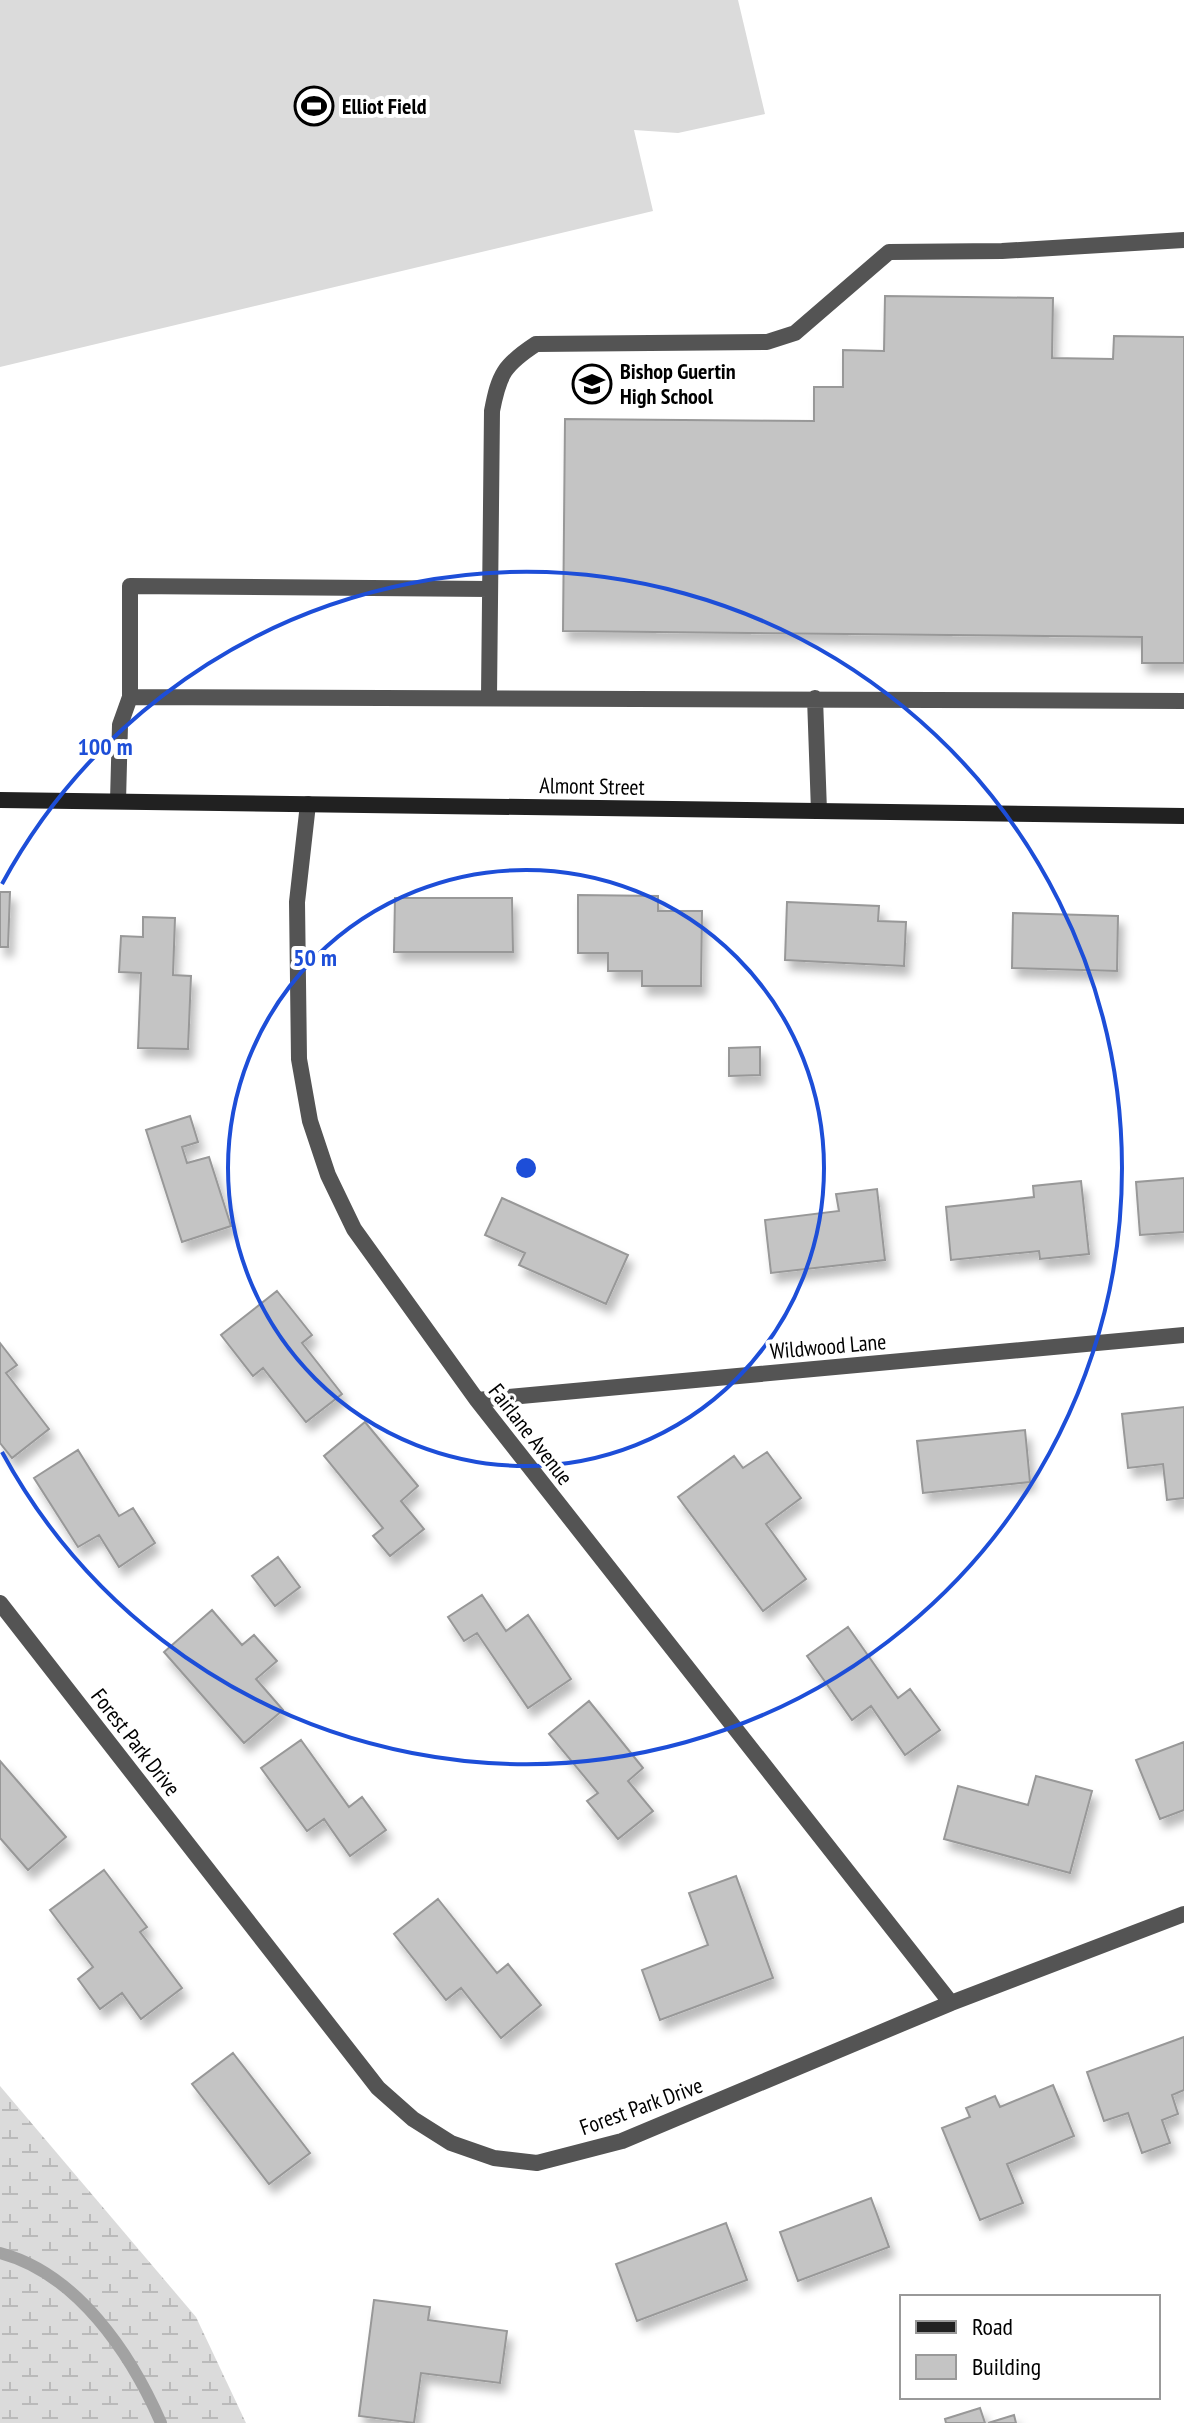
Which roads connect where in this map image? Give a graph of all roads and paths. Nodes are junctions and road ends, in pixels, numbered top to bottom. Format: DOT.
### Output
graph roads {
  1 [pos="1184,240"];
  2 [pos="489,589"];
  3 [pos="130,697"];
  4 [pos="489,697"];
  5 [pos="815,698"];
  6 [pos="1184,701"];
  7 [pos="0,800"];
  8 [pos="118,801"];
  9 [pos="308,804"];
  10 [pos="819,811"];
  11 [pos="1184,816"];
  12 [pos="1184,1335"];
  13 [pos="477,1400"];
  14 [pos="0,1603"];
  15 [pos="1184,1914"];
  16 [pos="951,2003"];
  1 -- 2 [label="street"];
  2 -- 3 [label="street"];
  2 -- 4 [label="street"];
  3 -- 4 [label="street"];
  3 -- 8 [label="street"];
  4 -- 5 [label="street"];
  5 -- 6 [label="street"];
  5 -- 10 [label="street"];
  7 -- 8 [label="street, Almont Street"];
  8 -- 9 [label="street, Almont Street"];
  9 -- 10 [label="street, Almont Street"];
  9 -- 13 [label="street, Fairlane Avenue"];
  10 -- 11 [label="street, Almont Street"];
  12 -- 13 [label="street, Wildwood Lane"];
  13 -- 16 [label="street, Fairlane Avenue"];
  14 -- 16 [label="street, Forest Park Drive"];
  15 -- 16 [label="street, Forest Park Drive"];
}
